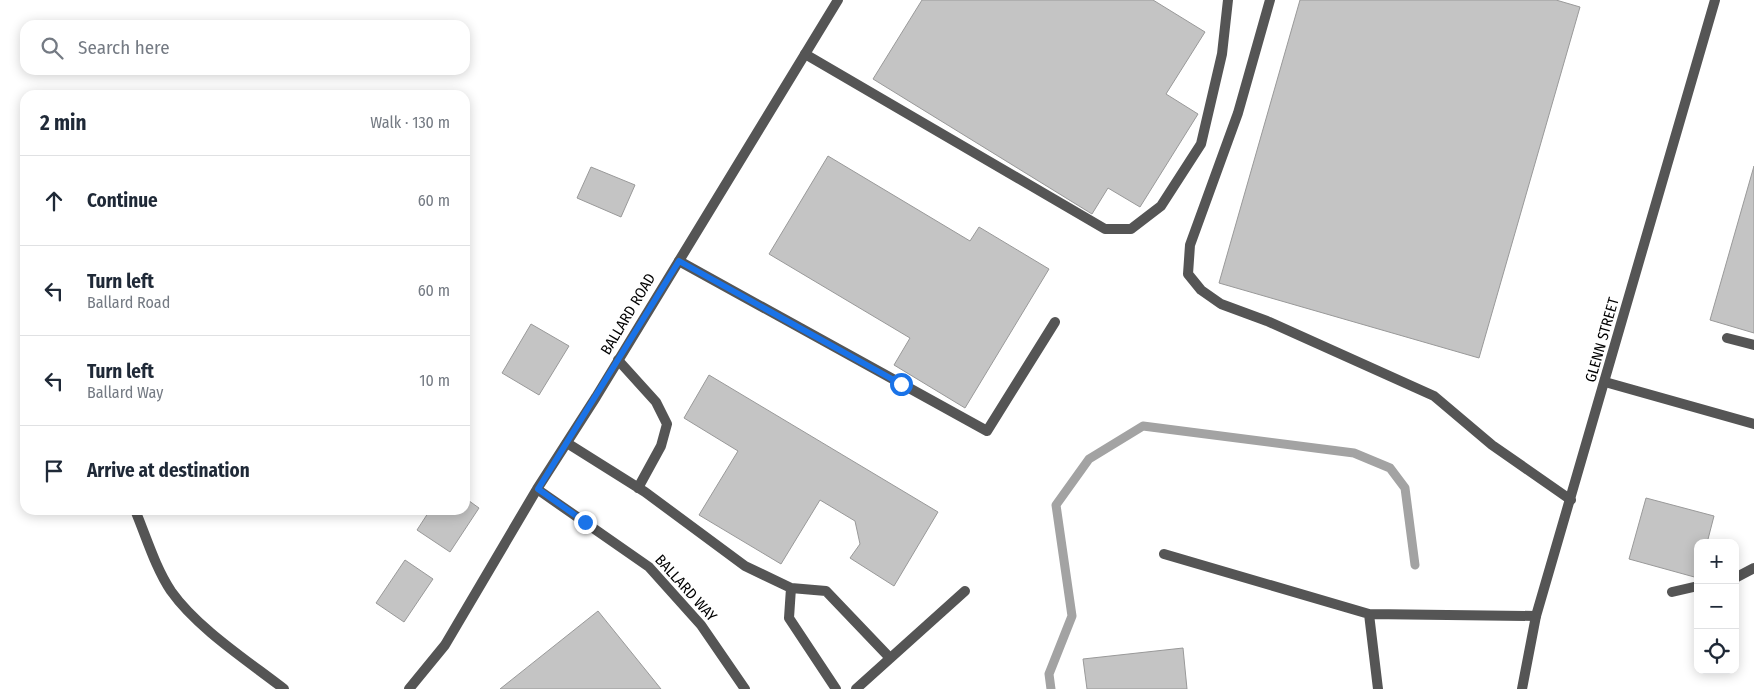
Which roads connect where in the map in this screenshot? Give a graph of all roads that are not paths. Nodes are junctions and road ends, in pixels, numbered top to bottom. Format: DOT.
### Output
graph roads {
  1 [pos="838,0"];
  2 [pos="1228,0"];
  3 [pos="1270,0"];
  4 [pos="1715,0"];
  5 [pos="805,54"];
  6 [pos="679,261"];
  7 [pos="1055,322"];
  8 [pos="1727,338"];
  9 [pos="1754,345"];
  10 [pos="618,360"];
  11 [pos="1605,382"];
  12 [pos="1754,424"];
  13 [pos="567,442"];
  14 [pos="638,488"];
  15 [pos="538,489"];
  16 [pos="1571,500"];
  17 [pos="136,515"];
  18 [pos="1164,554"];
  19 [pos="1754,568"];
  20 [pos="1739,576"];
  21 [pos="1694,587"];
  22 [pos="791,588"];
  23 [pos="965,591"];
  24 [pos="1672,592"];
  25 [pos="1368,614"];
  26 [pos="1536,616"];
  27 [pos="890,658"];
  28 [pos="284,689"];
  29 [pos="409,689"];
  30 [pos="745,689"];
  31 [pos="836,689"];
  32 [pos="856,689"];
  33 [pos="1378,689"];
  34 [pos="1522,689"];
  1 -- 5 [label="street, BALLARD ROAD"];
  2 -- 5 [label="street"];
  3 -- 16 [label="street"];
  4 -- 11 [label="street, GLENN STREET"];
  5 -- 6 [label="street, BALLARD ROAD"];
  6 -- 7 [label="street"];
  6 -- 10 [label="street, BALLARD ROAD"];
  8 -- 9 [label="street"];
  10 -- 13 [label="street, BALLARD ROAD"];
  10 -- 14 [label="street"];
  11 -- 12 [label="street"];
  11 -- 16 [label="street, GLENN STREET"];
  13 -- 14 [label="street"];
  13 -- 15 [label="street, BALLARD ROAD"];
  14 -- 22 [label="street"];
  15 -- 29 [label="street, BALLARD ROAD"];
  15 -- 30 [label="street, BALLARD WAY"];
  16 -- 26 [label="street, GLENN STREET"];
  17 -- 28 [label="street"];
  18 -- 25 [label="street"];
  19 -- 20 [label="street"];
  21 -- 24 [label="street"];
  22 -- 27 [label="street"];
  22 -- 31 [label="street"];
  23 -- 27 [label="street"];
  25 -- 26 [label="street"];
  25 -- 33 [label="street"];
  26 -- 34 [label="street, GLENN STREET"];
  27 -- 32 [label="street"];
}
